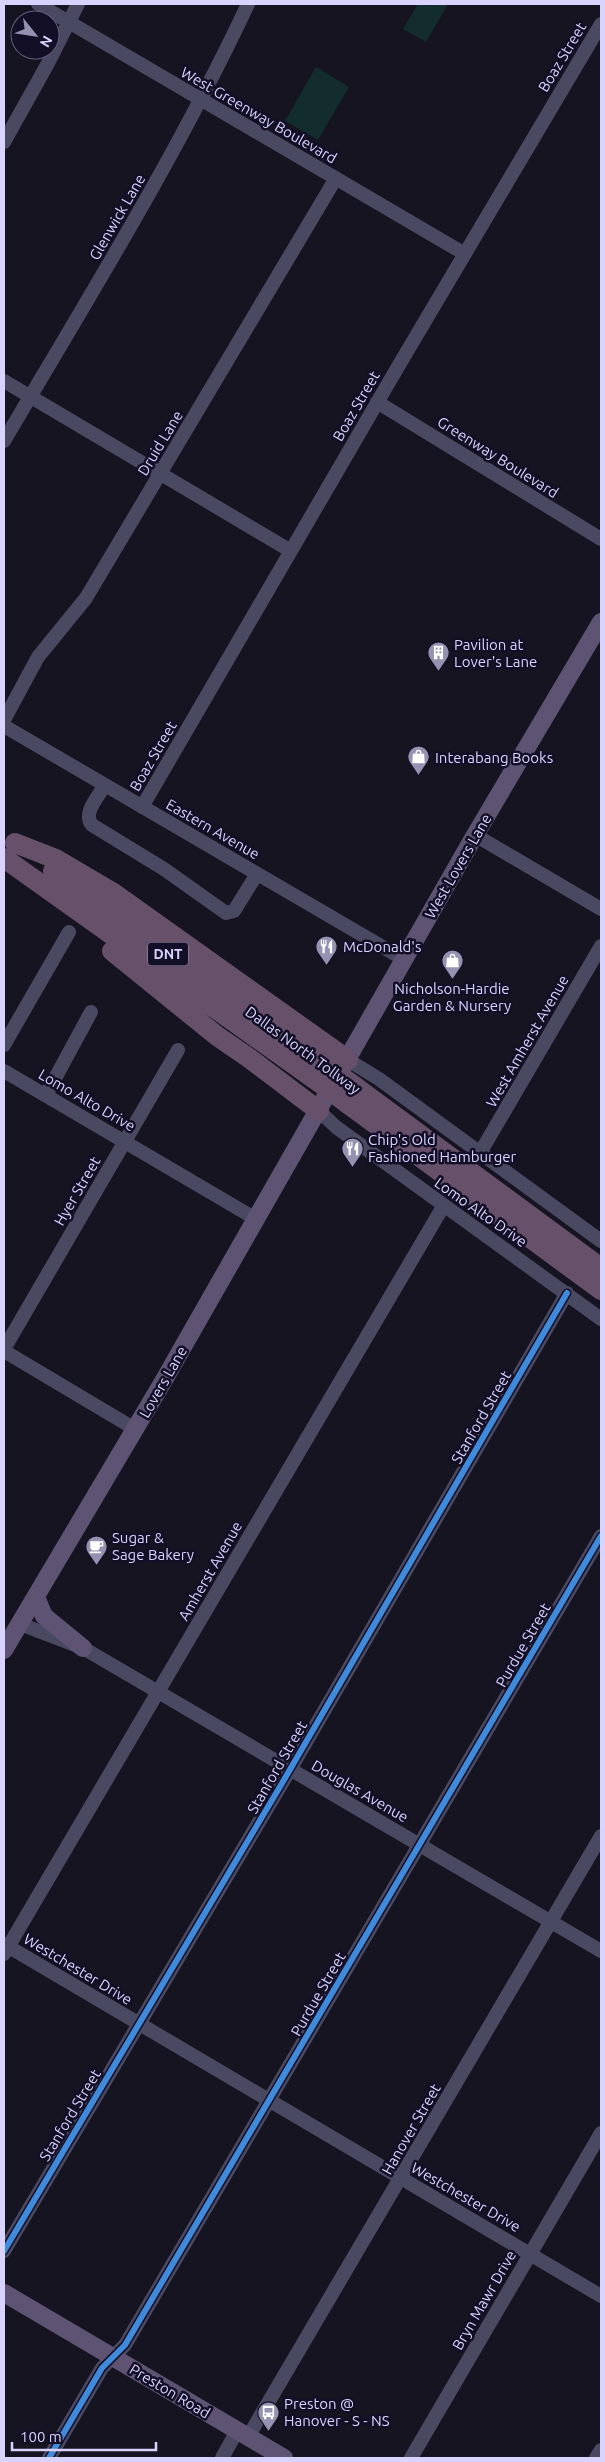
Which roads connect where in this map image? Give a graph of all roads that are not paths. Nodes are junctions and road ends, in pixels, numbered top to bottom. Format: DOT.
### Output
graph roads {
  1 [pos="38,4"];
  2 [pos="78,4"];
  3 [pos="248,4"];
  4 [pos="69,22"];
  5 [pos="601,24"];
  6 [pos="202,100"];
  7 [pos="4,142"];
  8 [pos="336,178"];
  9 [pos="465,254"];
  10 [pos="4,381"];
  11 [pos="30,396"];
  12 [pos="377,402"];
  13 [pos="4,441"];
  14 [pos="161,474"];
  15 [pos="601,539"];
  16 [pos="291,551"];
  17 [pos="601,622"];
  18 [pos="4,720"];
  19 [pos="4,726"];
  20 [pos="105,785"];
  21 [pos="142,807"];
  22 [pos="475,835"];
  23 [pos="7,845"];
  24 [pos="257,874"];
  25 [pos="74,908"];
  26 [pos="601,908"];
  27 [pos="69,932"];
  28 [pos="601,946"];
  29 [pos="405,960"];
  30 [pos="91,1012"];
  31 [pos="4,1045"];
  32 [pos="178,1050"];
  33 [pos="348,1060"];
  34 [pos="4,1071"];
  35 [pos="318,1071"];
  36 [pos="46,1095"];
  37 [pos="353,1096"];
  38 [pos="319,1112"];
  39 [pos="125,1141"];
  40 [pos="480,1153"];
  41 [pos="444,1206"];
  42 [pos="256,1219"];
  43 [pos="601,1241"];
  44 [pos="601,1268"];
  45 [pos="601,1290"];
  46 [pos="567,1293"];
  47 [pos="601,1319"];
  48 [pos="4,1350"];
  49 [pos="135,1429"];
  50 [pos="601,1536"];
  51 [pos="36,1597"];
  52 [pos="10,1636"];
  53 [pos="83,1648"];
  54 [pos="158,1691"];
  55 [pos="290,1769"];
  56 [pos="601,1836"];
  57 [pos="420,1845"];
  58 [pos="551,1921"];
  59 [pos="5,1948"];
  60 [pos="601,1950"];
  61 [pos="139,2024"];
  62 [pos="270,2101"];
  63 [pos="601,2133"];
  64 [pos="401,2178"];
  65 [pos="4,2251"];
  66 [pos="530,2254"];
  67 [pos="4,2293"];
  68 [pos="601,2296"];
  69 [pos="113,2357"];
  70 [pos="242,2434"];
  71 [pos="601,2450"];
  72 [pos="49,2458"];
  73 [pos="222,2458"];
  74 [pos="284,2458"];
  75 [pos="411,2458"];
  76 [pos="596,2458"];
  1 -- 4 [label="street, West Greenway Boulevard"];
  2 -- 4 [label="street"];
  3 -- 6 [label="street, Glenwick Lane"];
  4 -- 6 [label="street, West Greenway Boulevard"];
  4 -- 7 [label="street"];
  5 -- 9 [label="street, Boaz Street"];
  6 -- 8 [label="street, West Greenway Boulevard"];
  6 -- 11 [label="street, Glenwick Lane"];
  8 -- 9 [label="street, West Greenway Boulevard"];
  8 -- 14 [label="street, Druid Lane"];
  9 -- 12 [label="street, Boaz Street"];
  10 -- 11 [label="street"];
  11 -- 13 [label="street, Glenwick Lane"];
  11 -- 14 [label="street"];
  12 -- 15 [label="street, Greenway Boulevard"];
  12 -- 16 [label="street, Boaz Street"];
  14 -- 16 [label="street"];
  14 -- 18 [label="street, Druid Lane"];
  16 -- 21 [label="street, Boaz Street"];
  17 -- 22 [label="main road, West Lovers Lane"];
  19 -- 20 [label="street, Eastern Avenue"];
  20 -- 21 [label="street, Eastern Avenue"];
  20 -- 24 [label="street"];
  21 -- 24 [label="street, Eastern Avenue"];
  22 -- 26 [label="street"];
  22 -- 29 [label="main road, West Lovers Lane"];
  23 -- 25 [label="highway, Dallas North Tollway / DNT"];
  23 -- 33 [label="highway"];
  23 -- 35 [label="highway, Dallas North Tollway / DNT"];
  24 -- 29 [label="street, Eastern Avenue"];
  25 -- 35 [label="highway, Dallas North Tollway / DNT"];
  25 -- 38 [label="highway"];
  27 -- 31 [label="street"];
  28 -- 40 [label="street, West Amherst Avenue"];
  29 -- 33 [label="main road, West Lovers Lane"];
  30 -- 36 [label="street"];
  32 -- 39 [label="street, Hyer Street"];
  33 -- 38 [label="main road, West Lovers Lane"];
  33 -- 40 [label="street"];
  34 -- 36 [label="street, Lomo Alto Drive"];
  35 -- 37 [label="highway, Dallas North Tollway / DNT, bridge"];
  36 -- 39 [label="street, Lomo Alto Drive"];
  37 -- 44 [label="highway, Dallas North Tollway / DNT"];
  37 -- 45 [label="highway, Dallas North Tollway / DNT"];
  38 -- 41 [label="street, Lomo Alto Drive"];
  38 -- 42 [label="main road, Lovers Lane"];
  39 -- 42 [label="street, Lomo Alto Drive"];
  39 -- 48 [label="street, Hyer Street"];
  40 -- 43 [label="street"];
  41 -- 46 [label="street, Lomo Alto Drive"];
  41 -- 54 [label="street, Amherst Avenue"];
  42 -- 49 [label="main road, Lovers Lane"];
  46 -- 47 [label="street, Lomo Alto Drive"];
  46 -- 55 [label="street, Stanford Street"];
  48 -- 49 [label="street"];
  49 -- 51 [label="main road, Lovers Lane"];
  50 -- 57 [label="street, Purdue Street"];
  51 -- 52 [label="main road, Lovers Lane"];
  51 -- 53 [label="main road"];
  52 -- 53 [label="street, Douglas Avenue"];
  53 -- 54 [label="street, Douglas Avenue"];
  54 -- 55 [label="street, Douglas Avenue"];
  54 -- 59 [label="street, Amherst Avenue"];
  55 -- 57 [label="street, Douglas Avenue"];
  55 -- 61 [label="street, Stanford Street"];
  56 -- 58 [label="street, Hanover Street"];
  57 -- 58 [label="street, Douglas Avenue"];
  57 -- 62 [label="street, Purdue Street"];
  58 -- 60 [label="street, Douglas Avenue"];
  58 -- 64 [label="street, Hanover Street"];
  59 -- 61 [label="street, Westchester Drive"];
  61 -- 62 [label="street, Westchester Drive"];
  61 -- 65 [label="street, Stanford Street"];
  62 -- 64 [label="street, Westchester Drive"];
  62 -- 69 [label="street, Purdue Street"];
  63 -- 66 [label="street, Bryn Mawr Drive"];
  64 -- 66 [label="street, Westchester Drive"];
  64 -- 70 [label="street, Hanover Street"];
  66 -- 68 [label="street, Westchester Drive"];
  66 -- 75 [label="street, Bryn Mawr Drive"];
  67 -- 69 [label="main road, Preston Road"];
  69 -- 70 [label="main road, Preston Road"];
  69 -- 72 [label="street, Purdue Street"];
  70 -- 73 [label="street, Hanover Street"];
  70 -- 74 [label="main road, Preston Road"];
  71 -- 76 [label="street"];
}
